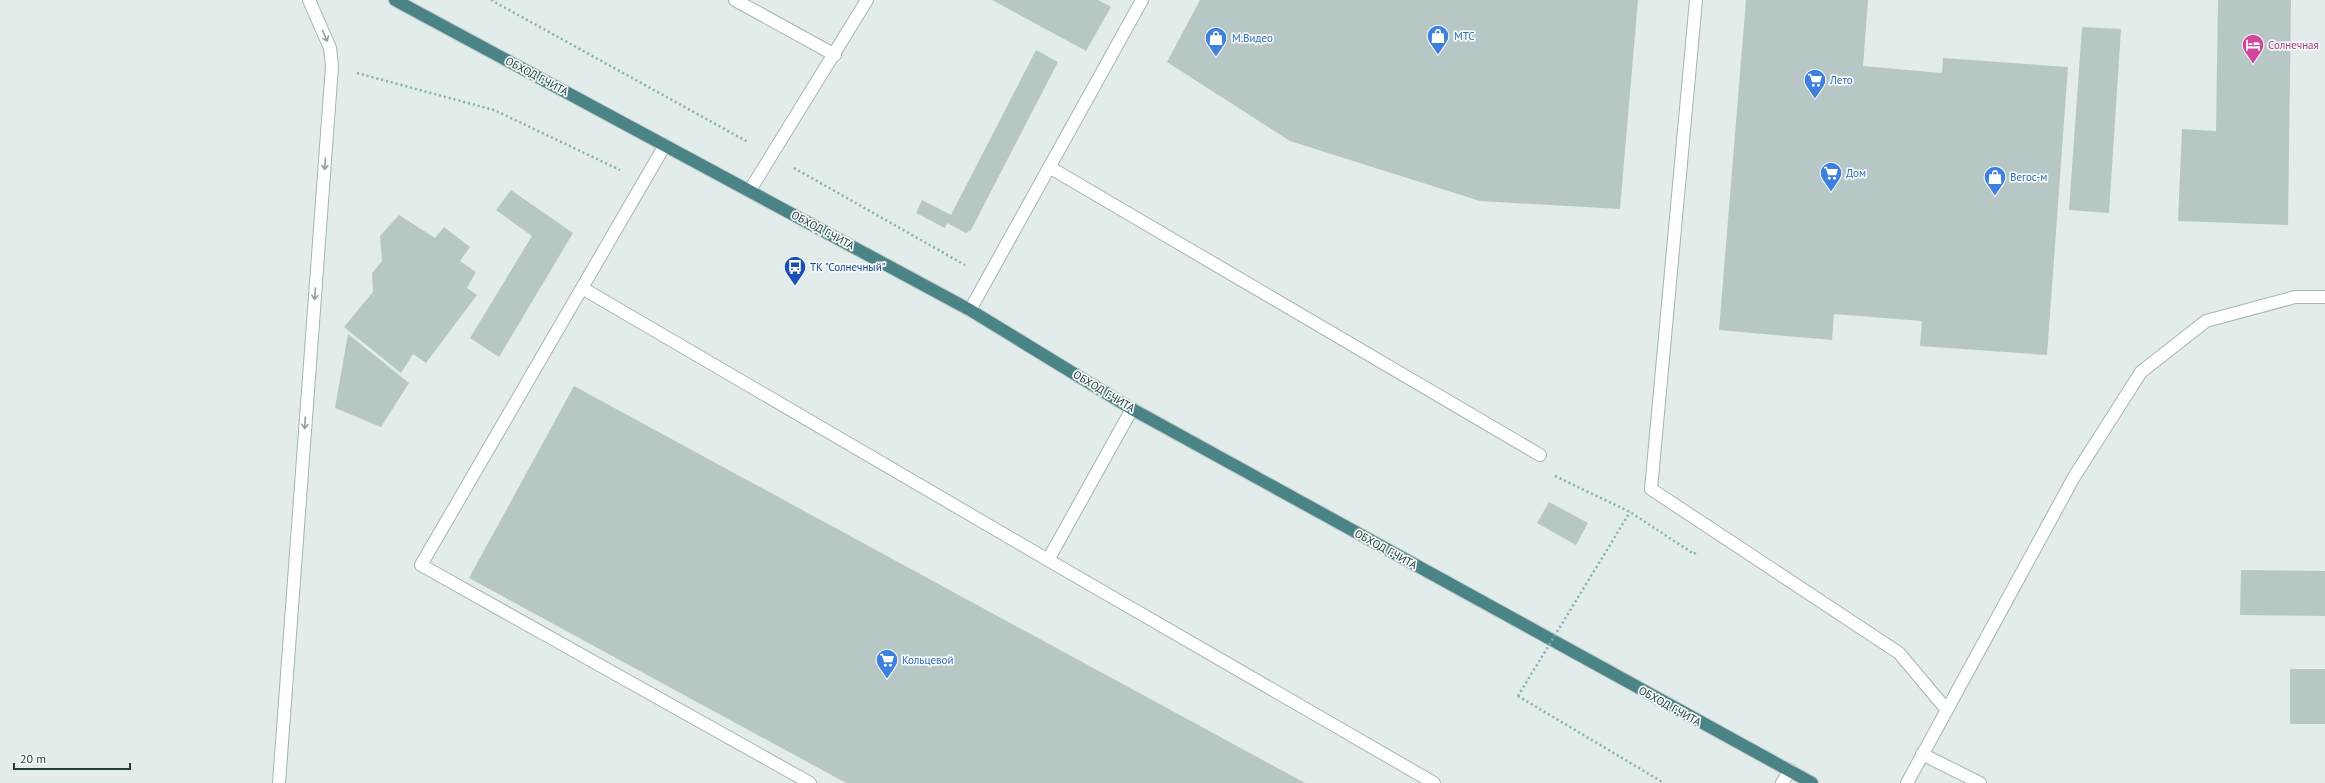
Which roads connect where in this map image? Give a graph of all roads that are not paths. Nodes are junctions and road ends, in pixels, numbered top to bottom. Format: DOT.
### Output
graph roads {
  1 [pos="309,0"];
  2 [pos="395,0"];
  3 [pos="736,0"];
  4 [pos="867,0"];
  5 [pos="1142,0"];
  6 [pos="1696,0"];
  7 [pos="835,55"];
  8 [pos="665,145"];
  9 [pos="1049,167"];
  10 [pos="750,190"];
  11 [pos="582,288"];
  12 [pos="2325,297"];
  13 [pos="970,310"];
  14 [pos="1132,409"];
  15 [pos="1540,455"];
  16 [pos="1048,560"];
  17 [pos="1946,709"];
  18 [pos="1922,754"];
  19 [pos="1790,770"];
  20 [pos="279,783"];
  21 [pos="810,783"];
  22 [pos="1434,783"];
  23 [pos="1782,783"];
  24 [pos="1812,783"];
  25 [pos="1907,783"];
  26 [pos="1980,783"];
  1 -- 20 [label="street, one-way"];
  2 -- 8 [label="highway, ОБХОД Г.ЧИТА"];
  3 -- 7 [label="street"];
  4 -- 7 [label="street"];
  5 -- 9 [label="street"];
  6 -- 17 [label="street"];
  7 -- 10 [label="street"];
  8 -- 10 [label="highway, ОБХОД Г.ЧИТА"];
  8 -- 11 [label="street"];
  9 -- 13 [label="street"];
  9 -- 15 [label="street"];
  10 -- 13 [label="highway, ОБХОД Г.ЧИТА"];
  11 -- 16 [label="street"];
  11 -- 21 [label="street"];
  12 -- 17 [label="street"];
  13 -- 14 [label="highway, ОБХОД Г.ЧИТА"];
  14 -- 16 [label="street"];
  14 -- 19 [label="highway, ОБХОД Г.ЧИТА"];
  16 -- 22 [label="street"];
  17 -- 18 [label="street"];
  18 -- 25 [label="street"];
  18 -- 26 [label="street"];
  19 -- 23 [label="street"];
  19 -- 24 [label="highway, ОБХОД Г.ЧИТА"];
}
